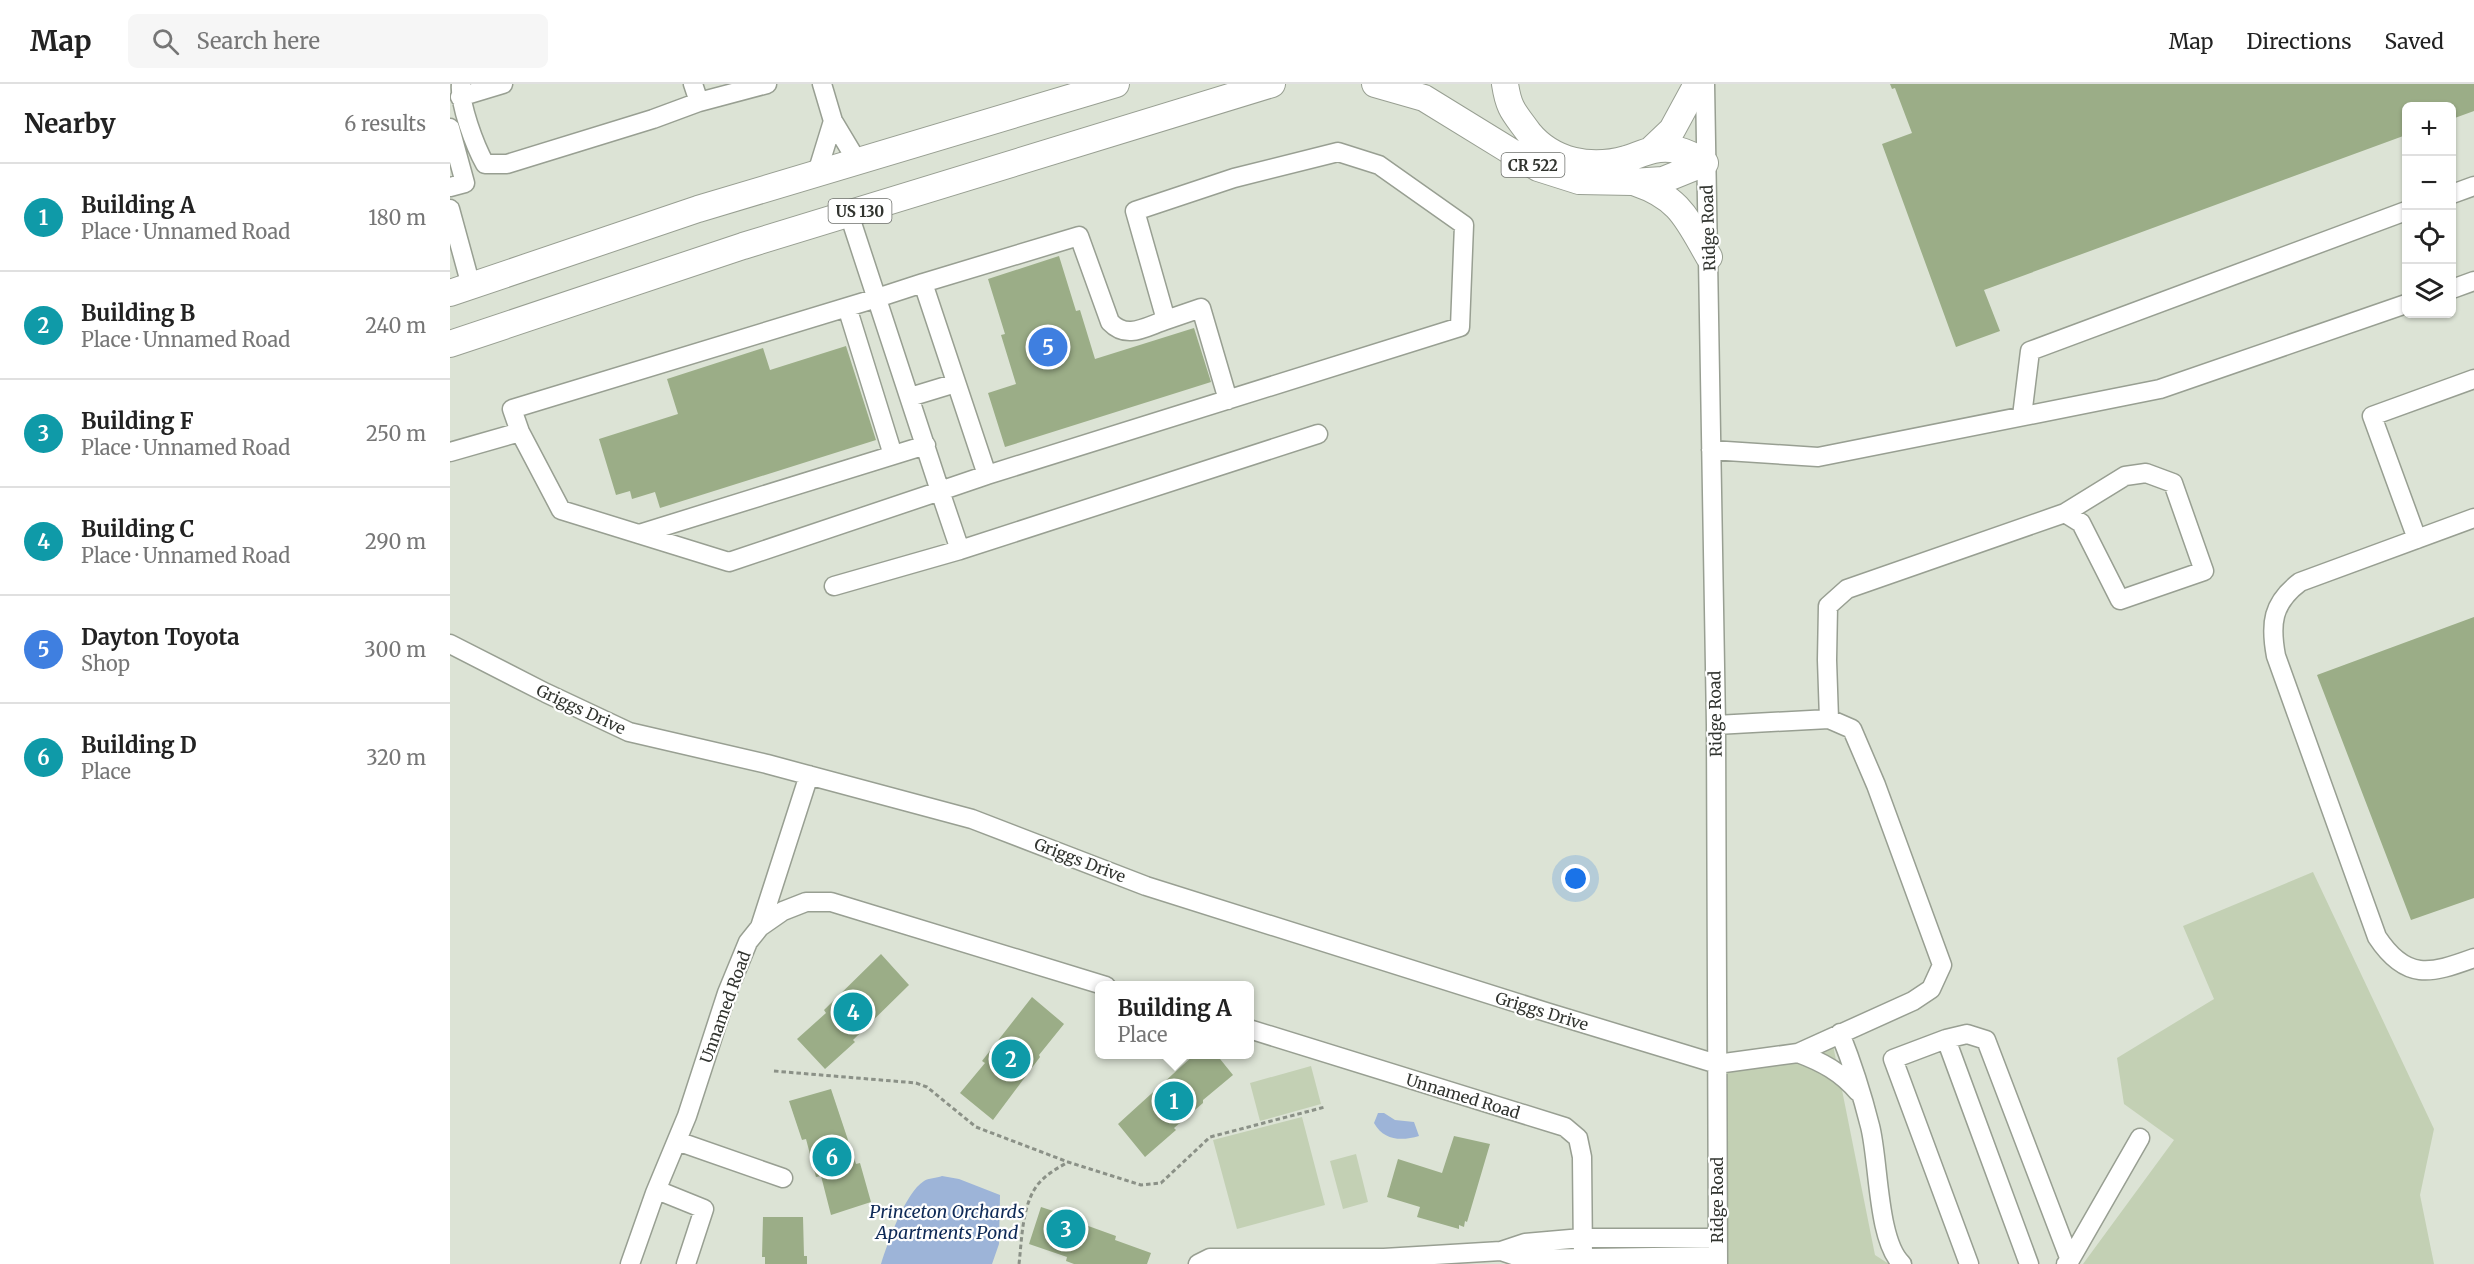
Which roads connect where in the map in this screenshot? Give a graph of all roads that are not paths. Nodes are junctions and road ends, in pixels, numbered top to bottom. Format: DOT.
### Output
graph roads {
  1 [pos="503,84"];
  2 [pos="693,84"];
  3 [pos="766,84"];
  4 [pos="822,84"];
  5 [pos="1116,84"];
  6 [pos="1272,84"];
  7 [pos="1375,84"];
  8 [pos="1505,84"];
  9 [pos="1697,84"];
  10 [pos="1705,84"];
  11 [pos="461,91"];
  12 [pos="699,102"];
  13 [pos="833,121"];
  14 [pos="450,128"];
  15 [pos="1652,149"];
  16 [pos="857,161"];
  17 [pos="1705,163"];
  18 [pos="817,173"];
  19 [pos="1632,182"];
  20 [pos="2474,186"];
  21 [pos="450,187"];
  22 [pos="2456,192"];
  23 [pos="450,209"];
  24 [pos="2402,212"];
  25 [pos="849,214"];
  26 [pos="1709,257"];
  27 [pos="2474,281"];
  28 [pos="923,283"];
  29 [pos="2456,287"];
  30 [pos="461,290"];
  31 [pos="877,298"];
  32 [pos="2402,305"];
  33 [pos="847,307"];
  34 [pos="1166,320"];
  35 [pos="450,344"];
  36 [pos="2474,380"];
  37 [pos="956,383"];
  38 [pos="910,397"];
  39 [pos="1228,400"];
  40 [pos="2022,416"];
  41 [pos="520,432"];
  42 [pos="1318,434"];
  43 [pos="926,445"];
  44 [pos="1711,450"];
  45 [pos="450,452"];
  46 [pos="893,456"];
  47 [pos="987,475"];
  48 [pos="940,491"];
  49 [pos="2065,513"];
  50 [pos="2474,518"];
  51 [pos="639,534"];
  52 [pos="2416,539"];
  53 [pos="960,550"];
  54 [pos="834,585"];
  55 [pos="450,644"];
  56 [pos="1829,718"];
  57 [pos="1716,725"];
  58 [pos="809,775"];
  59 [pos="760,927"];
  60 [pos="2474,958"];
  61 [pos="1095,983"];
  62 [pos="1254,1031"];
  63 [pos="1840,1033"];
  64 [pos="1946,1039"];
  65 [pos="1798,1053"];
  66 [pos="1717,1064"];
  67 [pos="1861,1095"];
  68 [pos="2140,1138"];
  69 [pos="677,1142"];
  70 [pos="783,1178"];
  71 [pos="657,1190"];
  72 [pos="1582,1238"];
  73 [pos="1501,1251"];
  74 [pos="1718,1253"];
  75 [pos="1583,1259"];
  76 [pos="2068,1262"];
  77 [pos="630,1264"];
  78 [pos="686,1264"];
  79 [pos="1198,1264"];
  80 [pos="1902,1264"];
  81 [pos="1969,1264"];
  82 [pos="2029,1264"];
  1 -- 11 [label="street"];
  2 -- 12 [label="street"];
  3 -- 12 [label="street"];
  4 -- 13 [label="street"];
  5 -- 16 [label="highway"];
  6 -- 25 [label="highway, US 130"];
  7 -- 19 [label="highway, CR 522"];
  8 -- 15 [label="highway"];
  9 -- 15 [label="highway"];
  10 -- 17 [label="street, Ridge Road"];
  11 -- 12 [label="street"];
  13 -- 16 [label="street"];
  13 -- 18 [label="street"];
  14 -- 21 [label="street"];
  15 -- 17 [label="highway"];
  16 -- 18 [label="highway"];
  17 -- 19 [label="highway, CR 522"];
  17 -- 26 [label="street, Ridge Road"];
  18 -- 30 [label="highway"];
  19 -- 26 [label="highway"];
  20 -- 22 [label="street"];
  23 -- 30 [label="street"];
  24 -- 40 [label="street"];
  25 -- 31 [label="street"];
  25 -- 35 [label="highway, US 130"];
  26 -- 44 [label="street, Ridge Road"];
  27 -- 29 [label="street"];
  28 -- 31 [label="street"];
  28 -- 34 [label="street"];
  28 -- 37 [label="street"];
  31 -- 33 [label="street"];
  31 -- 38 [label="street"];
  32 -- 40 [label="street"];
  33 -- 41 [label="street"];
  33 -- 46 [label="street"];
  34 -- 39 [label="street"];
  34 -- 39 [label="street"];
  36 -- 52 [label="street"];
  37 -- 38 [label="street"];
  37 -- 47 [label="street"];
  38 -- 43 [label="street"];
  39 -- 47 [label="street"];
  40 -- 44 [label="street"];
  41 -- 45 [label="street"];
  41 -- 51 [label="street"];
  42 -- 53 [label="street"];
  43 -- 46 [label="street"];
  43 -- 48 [label="street"];
  44 -- 57 [label="street, Ridge Road"];
  46 -- 51 [label="street"];
  47 -- 48 [label="street"];
  48 -- 51 [label="street"];
  48 -- 53 [label="street"];
  49 -- 49 [label="street"];
  49 -- 56 [label="street"];
  50 -- 52 [label="street"];
  52 -- 60 [label="street"];
  53 -- 54 [label="street"];
  55 -- 58 [label="street, Griggs Drive"];
  56 -- 57 [label="street"];
  56 -- 63 [label="street"];
  57 -- 66 [label="street, Ridge Road"];
  58 -- 59 [label="street"];
  58 -- 66 [label="street, Griggs Drive"];
  59 -- 61 [label="street, Unnamed Road"];
  59 -- 69 [label="street, Unnamed Road"];
  62 -- 72 [label="street, Unnamed Road"];
  63 -- 65 [label="street"];
  63 -- 67 [label="street"];
  64 -- 76 [label="street"];
  64 -- 81 [label="street"];
  64 -- 82 [label="street"];
  65 -- 66 [label="street"];
  65 -- 67 [label="street"];
  66 -- 74 [label="street, Ridge Road"];
  67 -- 80 [label="street"];
  68 -- 76 [label="street"];
  69 -- 70 [label="street"];
  69 -- 71 [label="street, Unnamed Road"];
  71 -- 77 [label="street, Unnamed Road"];
  71 -- 78 [label="street"];
  72 -- 73 [label="street"];
  72 -- 74 [label="street"];
  72 -- 75 [label="street, Unnamed Road"];
  73 -- 75 [label="street"];
  73 -- 79 [label="street"];
  74 -- 75 [label="street"];
}
